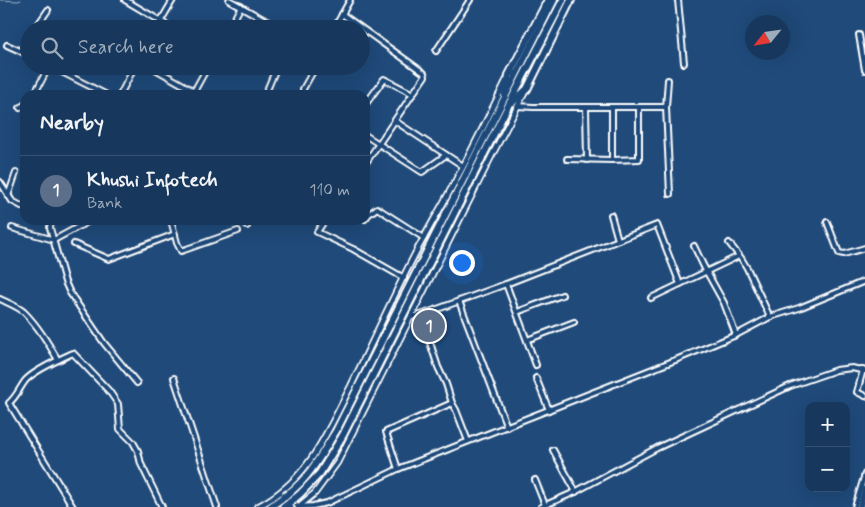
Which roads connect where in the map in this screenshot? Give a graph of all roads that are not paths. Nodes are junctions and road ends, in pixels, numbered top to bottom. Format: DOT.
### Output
graph roads {
  1 [pos="125,0"];
  2 [pos="172,0"];
  3 [pos="229,0"];
  4 [pos="350,0"];
  5 [pos="470,0"];
  6 [pos="548,0"];
  7 [pos="554,0"];
  8 [pos="563,0"];
  9 [pos="571,0"];
  10 [pos="678,0"];
  11 [pos="241,6"];
  12 [pos="48,10"];
  13 [pos="342,14"];
  14 [pos="41,20"];
  15 [pos="157,20"];
  16 [pos="161,20"];
  17 [pos="233,20"];
  18 [pos="265,20"];
  19 [pos="339,20"];
  20 [pos="350,20"];
  21 [pos="370,34"];
  22 [pos="859,35"];
  23 [pos="7,45"];
  24 [pos="436,51"];
  25 [pos="20,52"];
  26 [pos="684,63"];
  27 [pos="865,70"];
  28 [pos="45,75"];
  29 [pos="68,75"];
  30 [pos="130,75"];
  31 [pos="164,75"];
  32 [pos="203,75"];
  33 [pos="273,75"];
  34 [pos="311,75"];
  35 [pos="509,75"];
  36 [pos="668,80"];
  37 [pos="527,88"];
  38 [pos="37,90"];
  39 [pos="97,90"];
  40 [pos="123,90"];
  41 [pos="188,90"];
  42 [pos="195,90"];
  43 [pos="268,90"];
  44 [pos="303,90"];
  45 [pos="413,94"];
  46 [pos="370,98"];
  47 [pos="505,106"];
  48 [pos="518,106"];
  49 [pos="586,107"];
  50 [pos="640,107"];
  51 [pos="666,107"];
  52 [pos="612,108"];
  53 [pos="395,121"];
  54 [pos="370,138"];
  55 [pos="379,144"];
  56 [pos="446,154"];
  57 [pos="370,157"];
  58 [pos="568,159"];
  59 [pos="586,160"];
  60 [pos="612,160"];
  61 [pos="463,166"];
  62 [pos="16,173"];
  63 [pos="0,182"];
  64 [pos="670,194"];
  65 [pos="8,196"];
  66 [pos="20,205"];
  67 [pos="370,213"];
  68 [pos="611,215"];
  69 [pos="827,222"];
  70 [pos="50,225"];
  71 [pos="82,225"];
  72 [pos="172,225"];
  73 [pos="322,225"];
  74 [pos="12,228"];
  75 [pos="238,230"];
  76 [pos="428,230"];
  77 [pos="175,234"];
  78 [pos="436,234"];
  79 [pos="424,238"];
  80 [pos="54,240"];
  81 [pos="618,240"];
  82 [pos="729,243"];
  83 [pos="74,244"];
  84 [pos="694,246"];
  85 [pos="865,248"];
  86 [pos="739,256"];
  87 [pos="707,272"];
  88 [pos="404,278"];
  89 [pos="865,281"];
  90 [pos="506,284"];
  91 [pos="680,284"];
  92 [pos="562,294"];
  93 [pos="651,298"];
  94 [pos="0,299"];
  95 [pos="459,301"];
  96 [pos="517,312"];
  97 [pos="421,315"];
  98 [pos="411,317"];
  99 [pos="770,317"];
  100 [pos="574,322"];
  101 [pos="736,335"];
  102 [pos="527,340"];
  103 [pos="58,360"];
  104 [pos="536,365"];
  105 [pos="864,370"];
  106 [pos="174,378"];
  107 [pos="536,378"];
  108 [pos="136,383"];
  109 [pos="865,396"];
  110 [pos="452,403"];
  111 [pos="549,410"];
  112 [pos="507,427"];
  113 [pos="468,441"];
  114 [pos="553,450"];
  115 [pos="398,470"];
  116 [pos="865,474"];
  117 [pos="535,480"];
  118 [pos="865,489"];
  119 [pos="576,492"];
  120 [pos="286,493"];
  121 [pos="290,503"];
  122 [pos="543,506"];
  123 [pos="73,507"];
  124 [pos="162,507"];
  125 [pos="217,507"];
  126 [pos="257,507"];
  127 [pos="270,507"];
  128 [pos="298,507"];
  129 [pos="855,507"];
  130 [pos="860,507"];
  1 -- 15 [label="street"];
  2 -- 16 [label="street"];
  3 -- 11 [label="street"];
  4 -- 13 [label="street"];
  5 -- 24 [label="street"];
  6 -- 35 [label="highway"];
  7 -- 47 [label="highway"];
  8 -- 47 [label="highway"];
  9 -- 37 [label="highway"];
  10 -- 26 [label="street"];
  11 -- 17 [label="street"];
  11 -- 18 [label="street"];
  12 -- 14 [label="street"];
  13 -- 19 [label="street"];
  13 -- 20 [label="street"];
  21 -- 45 [label="street"];
  22 -- 27 [label="street"];
  23 -- 25 [label="street"];
  28 -- 38 [label="street"];
  29 -- 39 [label="street"];
  30 -- 40 [label="street"];
  31 -- 41 [label="street"];
  32 -- 42 [label="street"];
  33 -- 43 [label="street"];
  34 -- 44 [label="street"];
  35 -- 47 [label="highway"];
  35 -- 61 [label="street"];
  36 -- 51 [label="street"];
  37 -- 47 [label="highway"];
  37 -- 48 [label="street"];
  45 -- 46 [label="street"];
  45 -- 53 [label="street"];
  47 -- 78 [label="highway"];
  47 -- 121 [label="highway"];
  48 -- 49 [label="street"];
  48 -- 98 [label="street"];
  49 -- 52 [label="street"];
  49 -- 59 [label="street"];
  50 -- 51 [label="street"];
  50 -- 52 [label="street"];
  50 -- 60 [label="street"];
  51 -- 64 [label="street"];
  52 -- 60 [label="street"];
  53 -- 55 [label="street"];
  53 -- 56 [label="street"];
  54 -- 55 [label="street"];
  55 -- 56 [label="street"];
  55 -- 57 [label="street"];
  56 -- 61 [label="street"];
  58 -- 59 [label="street"];
  59 -- 60 [label="street"];
  61 -- 76 [label="street"];
  62 -- 65 [label="street"];
  63 -- 65 [label="street"];
  65 -- 66 [label="street"];
  67 -- 79 [label="street"];
  68 -- 81 [label="street"];
  69 -- 85 [label="street"];
  70 -- 80 [label="street"];
  71 -- 80 [label="street"];
  72 -- 77 [label="street"];
  73 -- 88 [label="street"];
  74 -- 80 [label="street"];
  75 -- 77 [label="street"];
  76 -- 78 [label="street"];
  76 -- 79 [label="street"];
  77 -- 83 [label="street"];
  78 -- 120 [label="highway"];
  79 -- 88 [label="street"];
  80 -- 108 [label="street"];
  81 -- 90 [label="street"];
  81 -- 91 [label="street"];
  82 -- 86 [label="street"];
  84 -- 87 [label="street"];
  86 -- 87 [label="street"];
  86 -- 99 [label="street"];
  87 -- 91 [label="street"];
  87 -- 101 [label="street"];
  88 -- 120 [label="street"];
  89 -- 99 [label="street"];
  90 -- 95 [label="street"];
  90 -- 96 [label="street"];
  91 -- 93 [label="street"];
  92 -- 96 [label="street"];
  94 -- 103 [label="street"];
  95 -- 97 [label="street"];
  95 -- 112 [label="street"];
  96 -- 102 [label="street"];
  97 -- 98 [label="street"];
  97 -- 110 [label="street"];
  98 -- 128 [label="street"];
  99 -- 101 [label="street"];
  100 -- 102 [label="street"];
  101 -- 111 [label="street"];
  102 -- 104 [label="street"];
  103 -- 123 [label="street"];
  103 -- 124 [label="street"];
  105 -- 109 [label="street"];
  105 -- 119 [label="street"];
  106 -- 125 [label="street"];
  107 -- 111 [label="street"];
  110 -- 113 [label="street"];
  110 -- 115 [label="street"];
  111 -- 112 [label="street"];
  112 -- 113 [label="street"];
  113 -- 115 [label="street"];
  114 -- 119 [label="street"];
  115 -- 128 [label="street"];
  116 -- 129 [label="street"];
  117 -- 122 [label="street"];
  118 -- 130 [label="main road"];
  119 -- 122 [label="street"];
  120 -- 126 [label="street"];
  120 -- 127 [label="highway"];
  120 -- 128 [label="street"];
}
